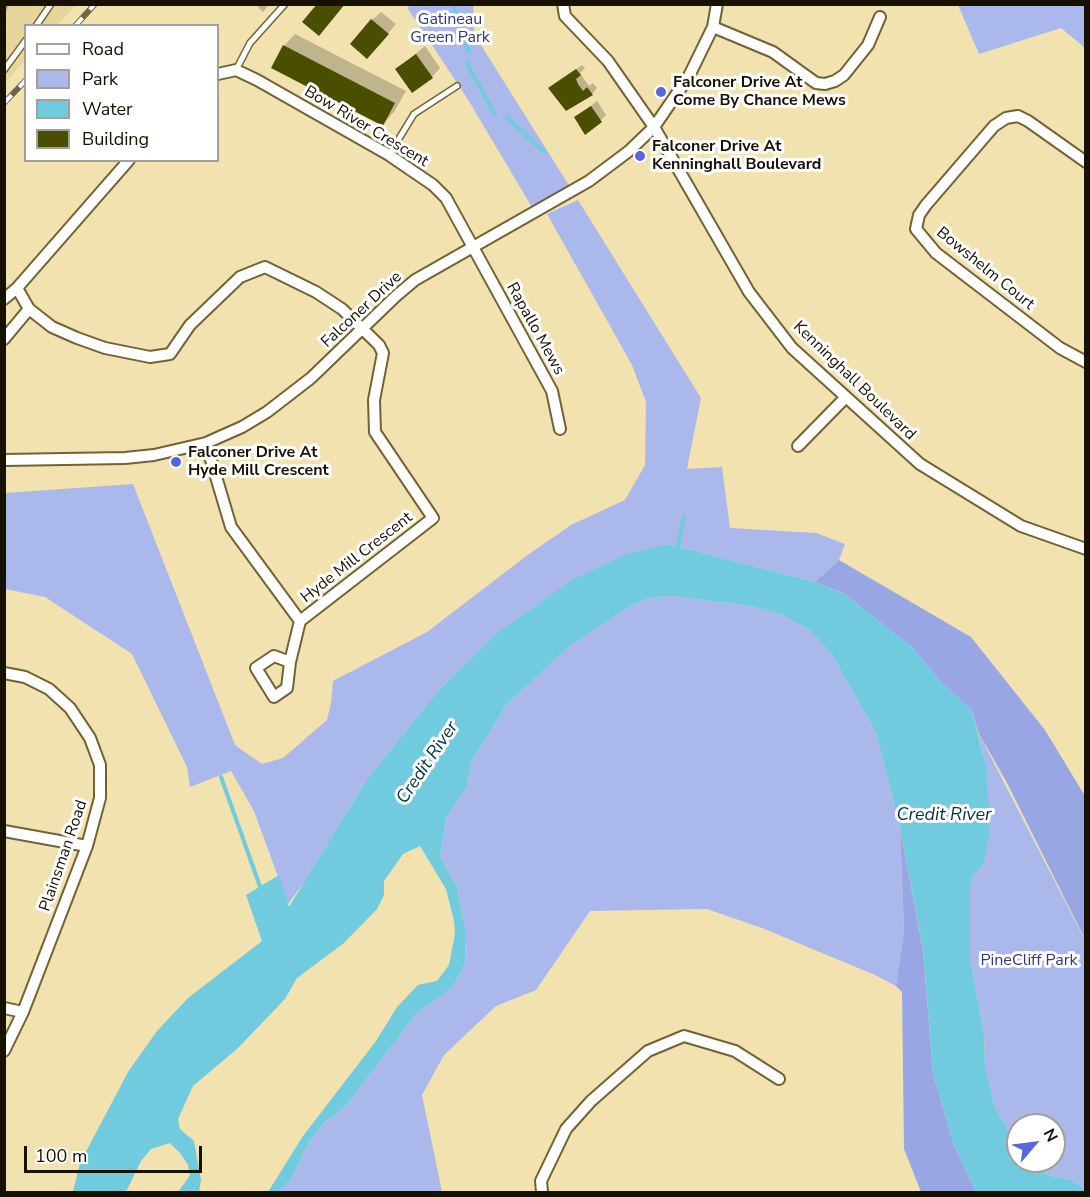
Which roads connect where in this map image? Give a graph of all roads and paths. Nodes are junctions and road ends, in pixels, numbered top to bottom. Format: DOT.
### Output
graph roads {
  1 [pos="51,4"];
  2 [pos="285,4"];
  3 [pos="563,4"];
  4 [pos="717,4"];
  5 [pos="880,17"];
  6 [pos="37,24"];
  7 [pos="713,27"];
  8 [pos="24,43"];
  9 [pos="4,70"];
  10 [pos="236,70"];
  11 [pos="219,74"];
  12 [pos="457,86"];
  13 [pos="654,127"];
  14 [pos="389,155"];
  15 [pos="127,162"];
  16 [pos="1086,162"];
  17 [pos="472,247"];
  18 [pos="17,288"];
  19 [pos="4,299"];
  20 [pos="29,309"];
  21 [pos="362,329"];
  22 [pos="4,339"];
  23 [pos="1086,362"];
  24 [pos="846,398"];
  25 [pos="560,429"];
  26 [pos="206,443"];
  27 [pos="798,446"];
  28 [pos="4,460"];
  29 [pos="1086,549"];
  30 [pos="300,621"];
  31 [pos="290,662"];
  32 [pos="4,673"];
  33 [pos="4,831"];
  34 [pos="87,846"];
  35 [pos="4,1008"];
  36 [pos="23,1012"];
  37 [pos="4,1051"];
  38 [pos="779,1078"];
  39 [pos="542,1192"];
  1 -- 6 [label="lane"];
  2 -- 10 [label="lane"];
  3 -- 13 [label="street, Kenninghall Boulevard"];
  4 -- 7 [label="street, Falconer Drive"];
  5 -- 7 [label="street"];
  7 -- 13 [label="street, Falconer Drive"];
  8 -- 9 [label="lane"];
  10 -- 11 [label="street"];
  10 -- 14 [label="street, Bow River Crescent"];
  12 -- 14 [label="lane"];
  13 -- 17 [label="street, Falconer Drive"];
  13 -- 24 [label="street, Kenninghall Boulevard"];
  14 -- 17 [label="street, Bow River Crescent"];
  15 -- 18 [label="street"];
  16 -- 23 [label="street, Bowshelm Court"];
  17 -- 21 [label="street, Falconer Drive"];
  17 -- 25 [label="street, Rapallo Mews"];
  18 -- 19 [label="street"];
  18 -- 20 [label="street"];
  20 -- 21 [label="street"];
  20 -- 22 [label="street"];
  21 -- 26 [label="street, Falconer Drive"];
  21 -- 30 [label="street, Hyde Mill Crescent"];
  24 -- 27 [label="street"];
  24 -- 29 [label="street, Kenninghall Boulevard"];
  26 -- 28 [label="street, Falconer Drive"];
  26 -- 30 [label="street, Hyde Mill Crescent"];
  30 -- 31 [label="street, Hyde Mill Crescent"];
  32 -- 34 [label="street, Plainsman Road"];
  33 -- 34 [label="street"];
  34 -- 36 [label="street, Plainsman Road"];
  35 -- 36 [label="street"];
  36 -- 37 [label="street, Plainsman Road"];
  38 -- 39 [label="street"];
}
